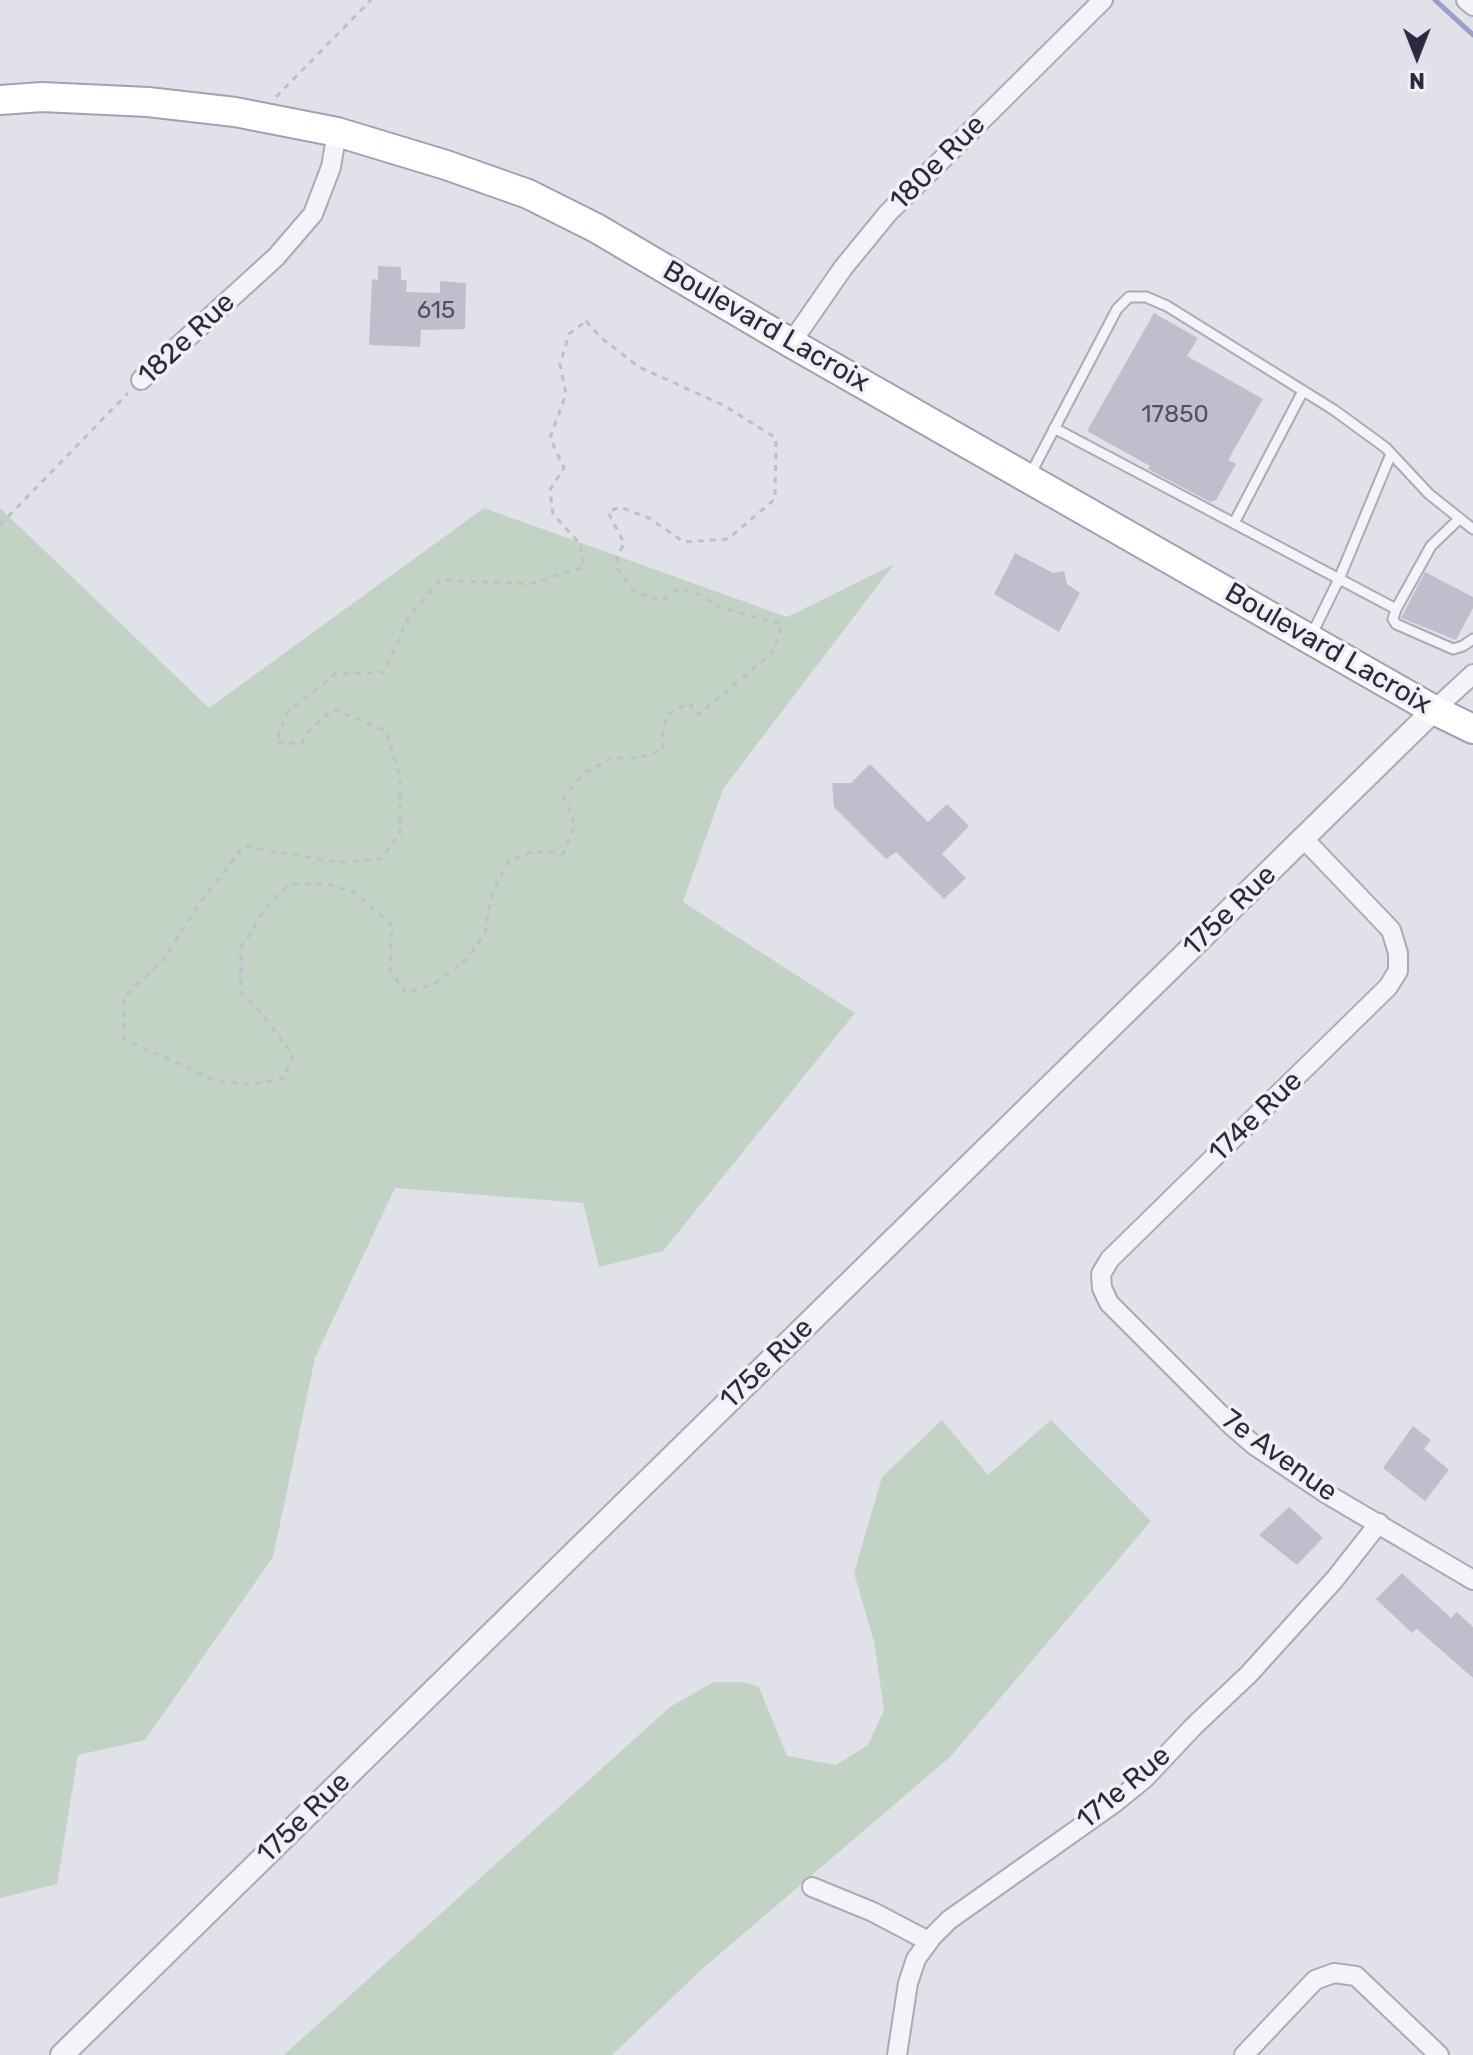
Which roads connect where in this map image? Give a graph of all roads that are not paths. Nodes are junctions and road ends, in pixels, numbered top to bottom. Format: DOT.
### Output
graph roads {
  1 [pos="1103,0"];
  2 [pos="1466,0"];
  3 [pos="1473,6"];
  4 [pos="0,100"];
  5 [pos="337,132"];
  6 [pos="791,343"];
  7 [pos="141,380"];
  8 [pos="1303,391"];
  9 [pos="1054,428"];
  10 [pos="1391,454"];
  11 [pos="1028,478"];
  12 [pos="1459,519"];
  13 [pos="1234,523"];
  14 [pos="1473,529"];
  15 [pos="1339,579"];
  16 [pos="1396,609"];
  17 [pos="1309,639"];
  18 [pos="1473,639"];
  19 [pos="1473,674"];
  20 [pos="1434,710"];
  21 [pos="1473,729"];
  22 [pos="1304,839"];
  23 [pos="1110,1259"];
  24 [pos="1379,1523"];
  25 [pos="1473,1580"];
  26 [pos="812,1887"];
  27 [pos="928,1941"];
  28 [pos="62,2055"];
  29 [pos="897,2055"];
  30 [pos="1244,2055"];
  31 [pos="1439,2055"];
  1 -- 6 [label="street, 180e Rue"];
  2 -- 3 [label="street"];
  4 -- 5 [label="main road, Boulevard Lacroix"];
  5 -- 6 [label="main road, Boulevard Lacroix"];
  5 -- 7 [label="street, 182e Rue"];
  6 -- 11 [label="main road, Boulevard Lacroix"];
  8 -- 9 [label="lane"];
  8 -- 10 [label="lane"];
  8 -- 13 [label="lane"];
  9 -- 11 [label="lane"];
  9 -- 13 [label="lane"];
  10 -- 12 [label="lane"];
  10 -- 15 [label="lane"];
  11 -- 17 [label="main road, Boulevard Lacroix"];
  12 -- 14 [label="lane"];
  12 -- 16 [label="lane"];
  13 -- 15 [label="lane"];
  15 -- 16 [label="lane"];
  15 -- 17 [label="lane"];
  16 -- 18 [label="lane"];
  17 -- 20 [label="main road, Boulevard Lacroix"];
  19 -- 20 [label="street, 175e Rue"];
  20 -- 21 [label="main road, Boulevard Lacroix"];
  20 -- 22 [label="street, 175e Rue"];
  22 -- 23 [label="street, 174e Rue"];
  22 -- 28 [label="street, 175e Rue"];
  23 -- 24 [label="street, 7e Avenue"];
  24 -- 25 [label="street, 7e Avenue"];
  24 -- 27 [label="street, 171e Rue"];
  26 -- 27 [label="street"];
  27 -- 29 [label="street, 171e Rue"];
  30 -- 31 [label="street"];
}
